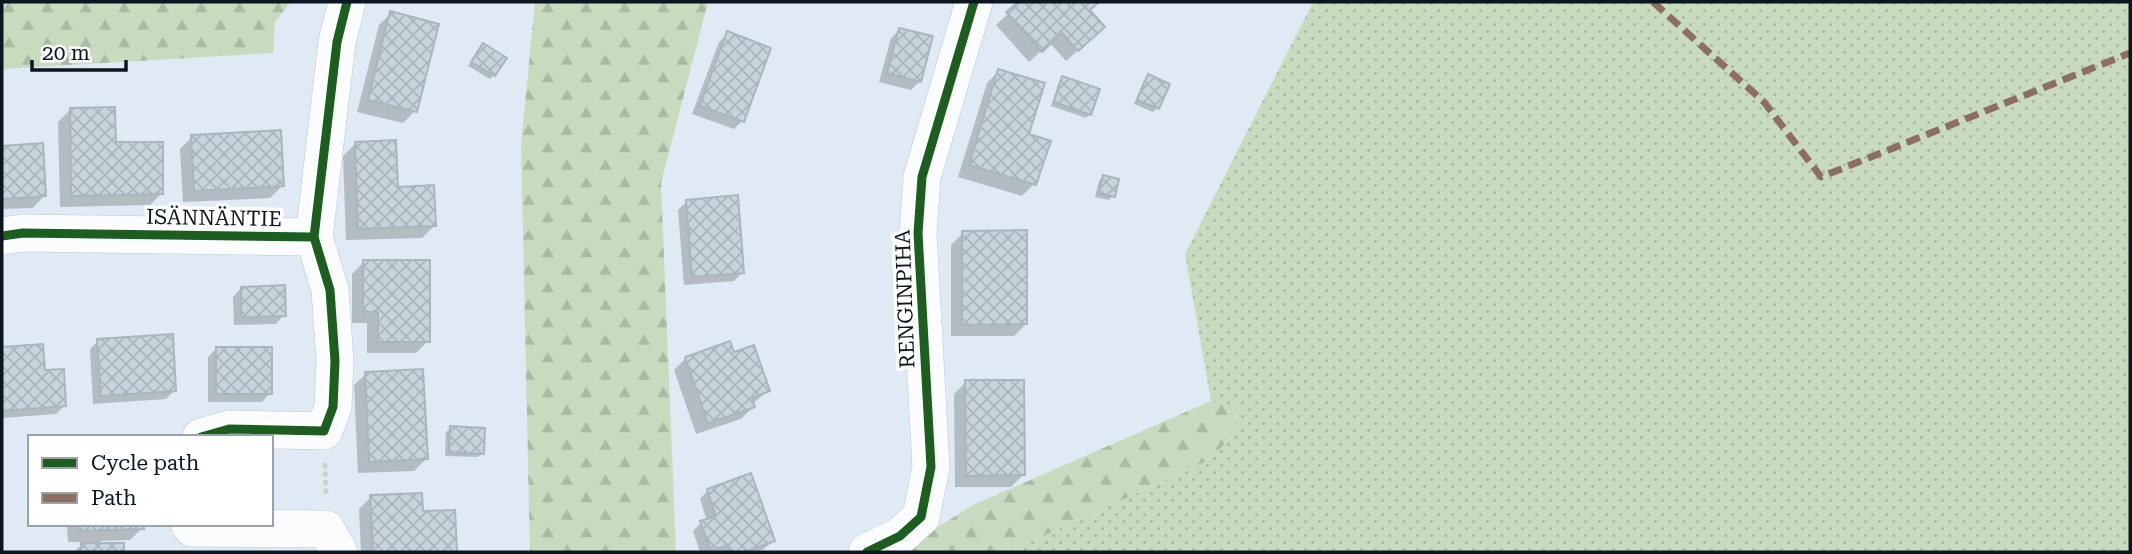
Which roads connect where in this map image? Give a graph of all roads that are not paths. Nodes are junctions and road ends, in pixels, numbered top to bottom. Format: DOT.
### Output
graph roads {
  1 [pos="347,2"];
  2 [pos="974,2"];
  3 [pos="2,236"];
  4 [pos="314,236"];
  5 [pos="208,435"];
  6 [pos="190,526"];
  7 [pos="332,540"];
  8 [pos="867,552"];
  1 -- 4 [label="street"];
  2 -- 8 [label="street, RENGINPIHA"];
  3 -- 4 [label="street, ISÄNNÄNTIE"];
  4 -- 5 [label="street"];
  6 -- 7 [label="street"];
}
